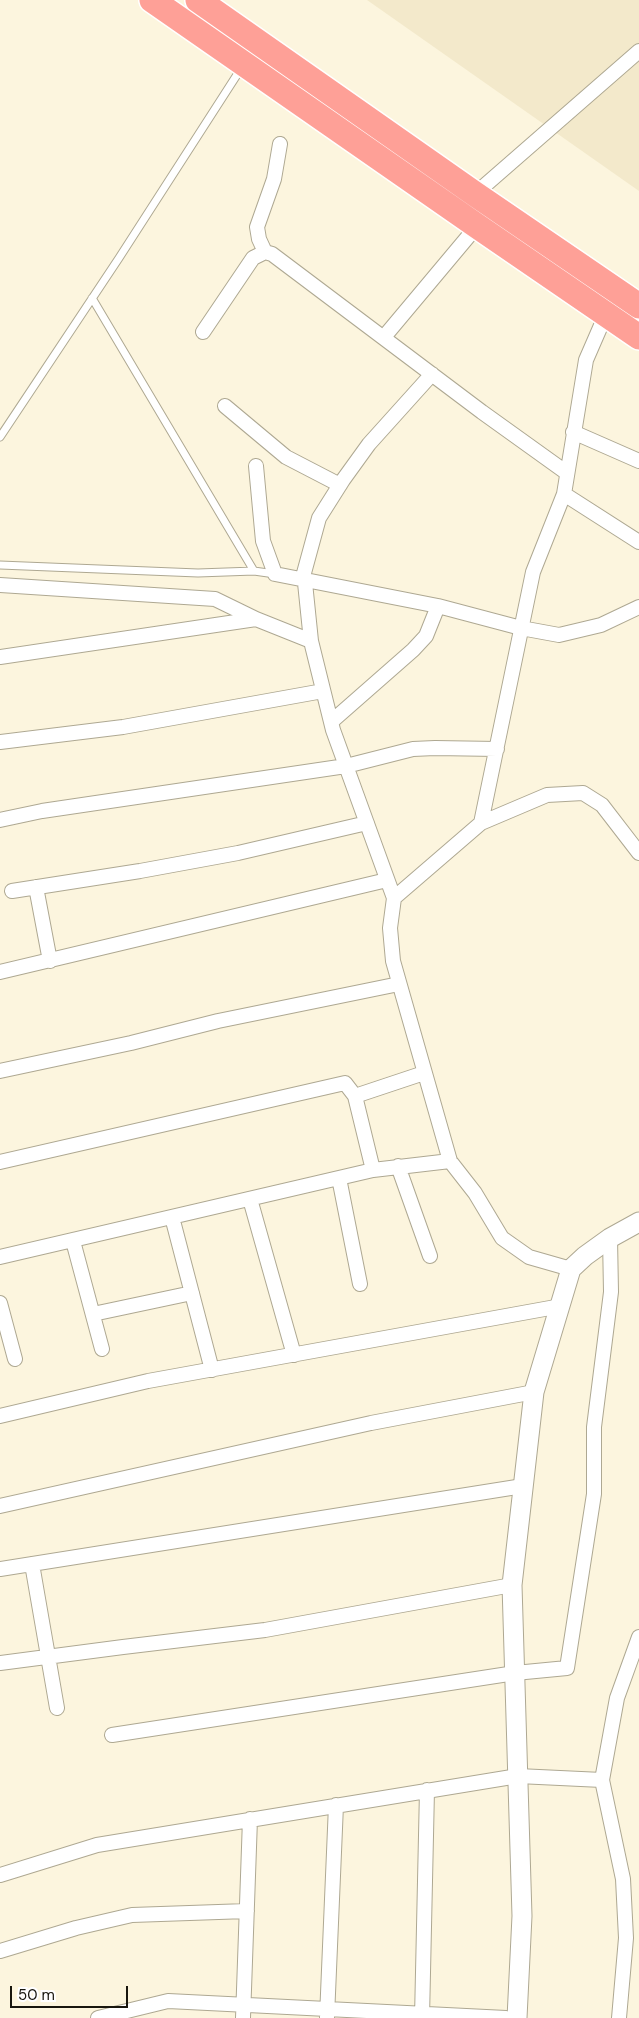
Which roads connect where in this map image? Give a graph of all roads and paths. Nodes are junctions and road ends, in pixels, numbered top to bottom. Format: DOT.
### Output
graph roads {
  1 [pos="152,0"];
  2 [pos="198,0"];
  3 [pos="255,38"];
  4 [pos="639,52"];
  5 [pos="244,64"];
  6 [pos="280,144"];
  7 [pos="475,194"];
  8 [pos="477,226"];
  9 [pos="266,252"];
  10 [pos="92,298"];
  11 [pos="639,306"];
  12 [pos="606,314"];
  13 [pos="203,332"];
  14 [pos="384,337"];
  15 [pos="639,337"];
  16 [pos="432,374"];
  17 [pos="225,406"];
  18 [pos="573,432"];
  19 [pos="0,437"];
  20 [pos="639,461"];
  21 [pos="256,466"];
  22 [pos="567,473"];
  23 [pos="340,485"];
  24 [pos="564,494"];
  25 [pos="639,542"];
  26 [pos="0,565"];
  27 [pos="254,571"];
  28 [pos="275,574"];
  29 [pos="305,580"];
  30 [pos="0,585"];
  31 [pos="438,606"];
  32 [pos="639,607"];
  33 [pos="256,619"];
  34 [pos="521,628"];
  35 [pos="311,641"];
  36 [pos="0,657"];
  37 [pos="324,691"];
  38 [pos="331,722"];
  39 [pos="0,742"];
  40 [pos="496,749"];
  41 [pos="346,766"];
  42 [pos="0,820"];
  43 [pos="366,822"];
  44 [pos="481,823"];
  45 [pos="639,853"];
  46 [pos="387,880"];
  47 [pos="36,887"];
  48 [pos="12,891"];
  49 [pos="394,898"];
  50 [pos="50,961"];
  51 [pos="0,972"];
  52 [pos="399,984"];
  53 [pos="0,1071"];
  54 [pos="424,1073"];
  55 [pos="355,1096"];
  56 [pos="450,1161"];
  57 [pos="0,1162"];
  58 [pos="398,1166"];
  59 [pos="373,1170"];
  60 [pos="339,1178"];
  61 [pos="250,1199"];
  62 [pos="172,1217"];
  63 [pos="639,1222"];
  64 [pos="610,1238"];
  65 [pos="73,1240"];
  66 [pos="430,1256"];
  67 [pos="0,1258"];
  68 [pos="572,1269"];
  69 [pos="360,1284"];
  70 [pos="192,1293"];
  71 [pos="0,1303"];
  72 [pos="560,1306"];
  73 [pos="92,1314"];
  74 [pos="102,1349"];
  75 [pos="294,1355"];
  76 [pos="14,1358"];
  77 [pos="212,1370"];
  78 [pos="534,1392"];
  79 [pos="0,1416"];
  80 [pos="523,1486"];
  81 [pos="0,1506"];
  82 [pos="32,1564"];
  83 [pos="0,1569"];
  84 [pos="512,1585"];
  85 [pos="639,1636"];
  86 [pos="48,1657"];
  87 [pos="0,1664"];
  88 [pos="515,1673"];
  89 [pos="57,1708"];
  90 [pos="112,1735"];
  91 [pos="518,1776"];
  92 [pos="602,1780"];
  93 [pos="427,1790"];
  94 [pos="336,1805"];
  95 [pos="250,1819"];
  96 [pos="0,1875"];
  97 [pos="247,1911"];
  98 [pos="0,1951"];
  99 [pos="243,2012"];
  100 [pos="327,2014"];
  101 [pos="422,2016"];
  102 [pos="98,2018"];
  103 [pos="506,2018"];
  104 [pos="517,2018"];
  105 [pos="619,2018"];
  1 -- 5 [label="highway"];
  2 -- 3 [label="highway"];
  3 -- 5 [label="street"];
  3 -- 7 [label="highway"];
  4 -- 7 [label="street"];
  5 -- 8 [label="highway"];
  5 -- 10 [label="lane"];
  6 -- 9 [label="street"];
  7 -- 11 [label="highway"];
  8 -- 12 [label="highway"];
  8 -- 14 [label="street"];
  9 -- 13 [label="street"];
  9 -- 14 [label="street"];
  10 -- 19 [label="lane"];
  10 -- 27 [label="lane"];
  12 -- 15 [label="highway"];
  12 -- 18 [label="street"];
  14 -- 16 [label="street"];
  16 -- 22 [label="street"];
  16 -- 23 [label="street"];
  17 -- 23 [label="street"];
  18 -- 20 [label="street"];
  18 -- 22 [label="street"];
  21 -- 28 [label="street"];
  22 -- 24 [label="street"];
  23 -- 29 [label="street"];
  24 -- 25 [label="street"];
  24 -- 34 [label="street"];
  26 -- 27 [label="lane"];
  27 -- 28 [label="lane"];
  28 -- 29 [label="street"];
  29 -- 31 [label="street"];
  29 -- 35 [label="street"];
  30 -- 33 [label="street"];
  31 -- 34 [label="street"];
  31 -- 38 [label="street"];
  32 -- 34 [label="street"];
  33 -- 35 [label="street"];
  33 -- 36 [label="street"];
  34 -- 40 [label="street"];
  35 -- 37 [label="street"];
  37 -- 38 [label="street"];
  37 -- 39 [label="street"];
  38 -- 41 [label="street"];
  40 -- 41 [label="street"];
  40 -- 44 [label="street"];
  41 -- 42 [label="street"];
  41 -- 43 [label="street"];
  43 -- 46 [label="street"];
  43 -- 47 [label="street"];
  44 -- 45 [label="street"];
  44 -- 49 [label="street"];
  46 -- 49 [label="street"];
  46 -- 50 [label="street"];
  47 -- 48 [label="street"];
  47 -- 50 [label="street"];
  49 -- 52 [label="street"];
  50 -- 51 [label="street"];
  52 -- 53 [label="street"];
  52 -- 54 [label="street"];
  54 -- 55 [label="street"];
  54 -- 56 [label="street"];
  55 -- 57 [label="street"];
  55 -- 59 [label="street"];
  56 -- 58 [label="street"];
  56 -- 68 [label="street"];
  58 -- 59 [label="street"];
  58 -- 66 [label="street"];
  59 -- 60 [label="street"];
  60 -- 61 [label="street"];
  60 -- 69 [label="street"];
  61 -- 62 [label="street"];
  61 -- 75 [label="street"];
  62 -- 65 [label="street"];
  62 -- 70 [label="street"];
  63 -- 64 [label="street"];
  64 -- 68 [label="street"];
  64 -- 88 [label="street"];
  65 -- 67 [label="street"];
  65 -- 73 [label="street"];
  68 -- 72 [label="street"];
  70 -- 73 [label="street"];
  70 -- 77 [label="street"];
  71 -- 76 [label="street"];
  72 -- 75 [label="street"];
  72 -- 78 [label="street"];
  73 -- 74 [label="street"];
  75 -- 77 [label="street"];
  77 -- 79 [label="street"];
  78 -- 80 [label="street"];
  78 -- 81 [label="street"];
  80 -- 82 [label="street"];
  80 -- 84 [label="street"];
  82 -- 83 [label="street"];
  82 -- 86 [label="street"];
  84 -- 86 [label="street"];
  84 -- 88 [label="street"];
  85 -- 92 [label="street"];
  86 -- 87 [label="street"];
  86 -- 89 [label="street"];
  88 -- 90 [label="street"];
  88 -- 91 [label="street"];
  91 -- 92 [label="street"];
  91 -- 93 [label="street"];
  91 -- 104 [label="street"];
  92 -- 105 [label="street"];
  93 -- 94 [label="street"];
  93 -- 101 [label="street"];
  94 -- 95 [label="street"];
  94 -- 100 [label="street"];
  95 -- 96 [label="street"];
  95 -- 97 [label="street"];
  97 -- 98 [label="street"];
  97 -- 99 [label="street"];
  99 -- 100 [label="street"];
  99 -- 102 [label="street"];
  100 -- 101 [label="street"];
  101 -- 103 [label="street"];
}
